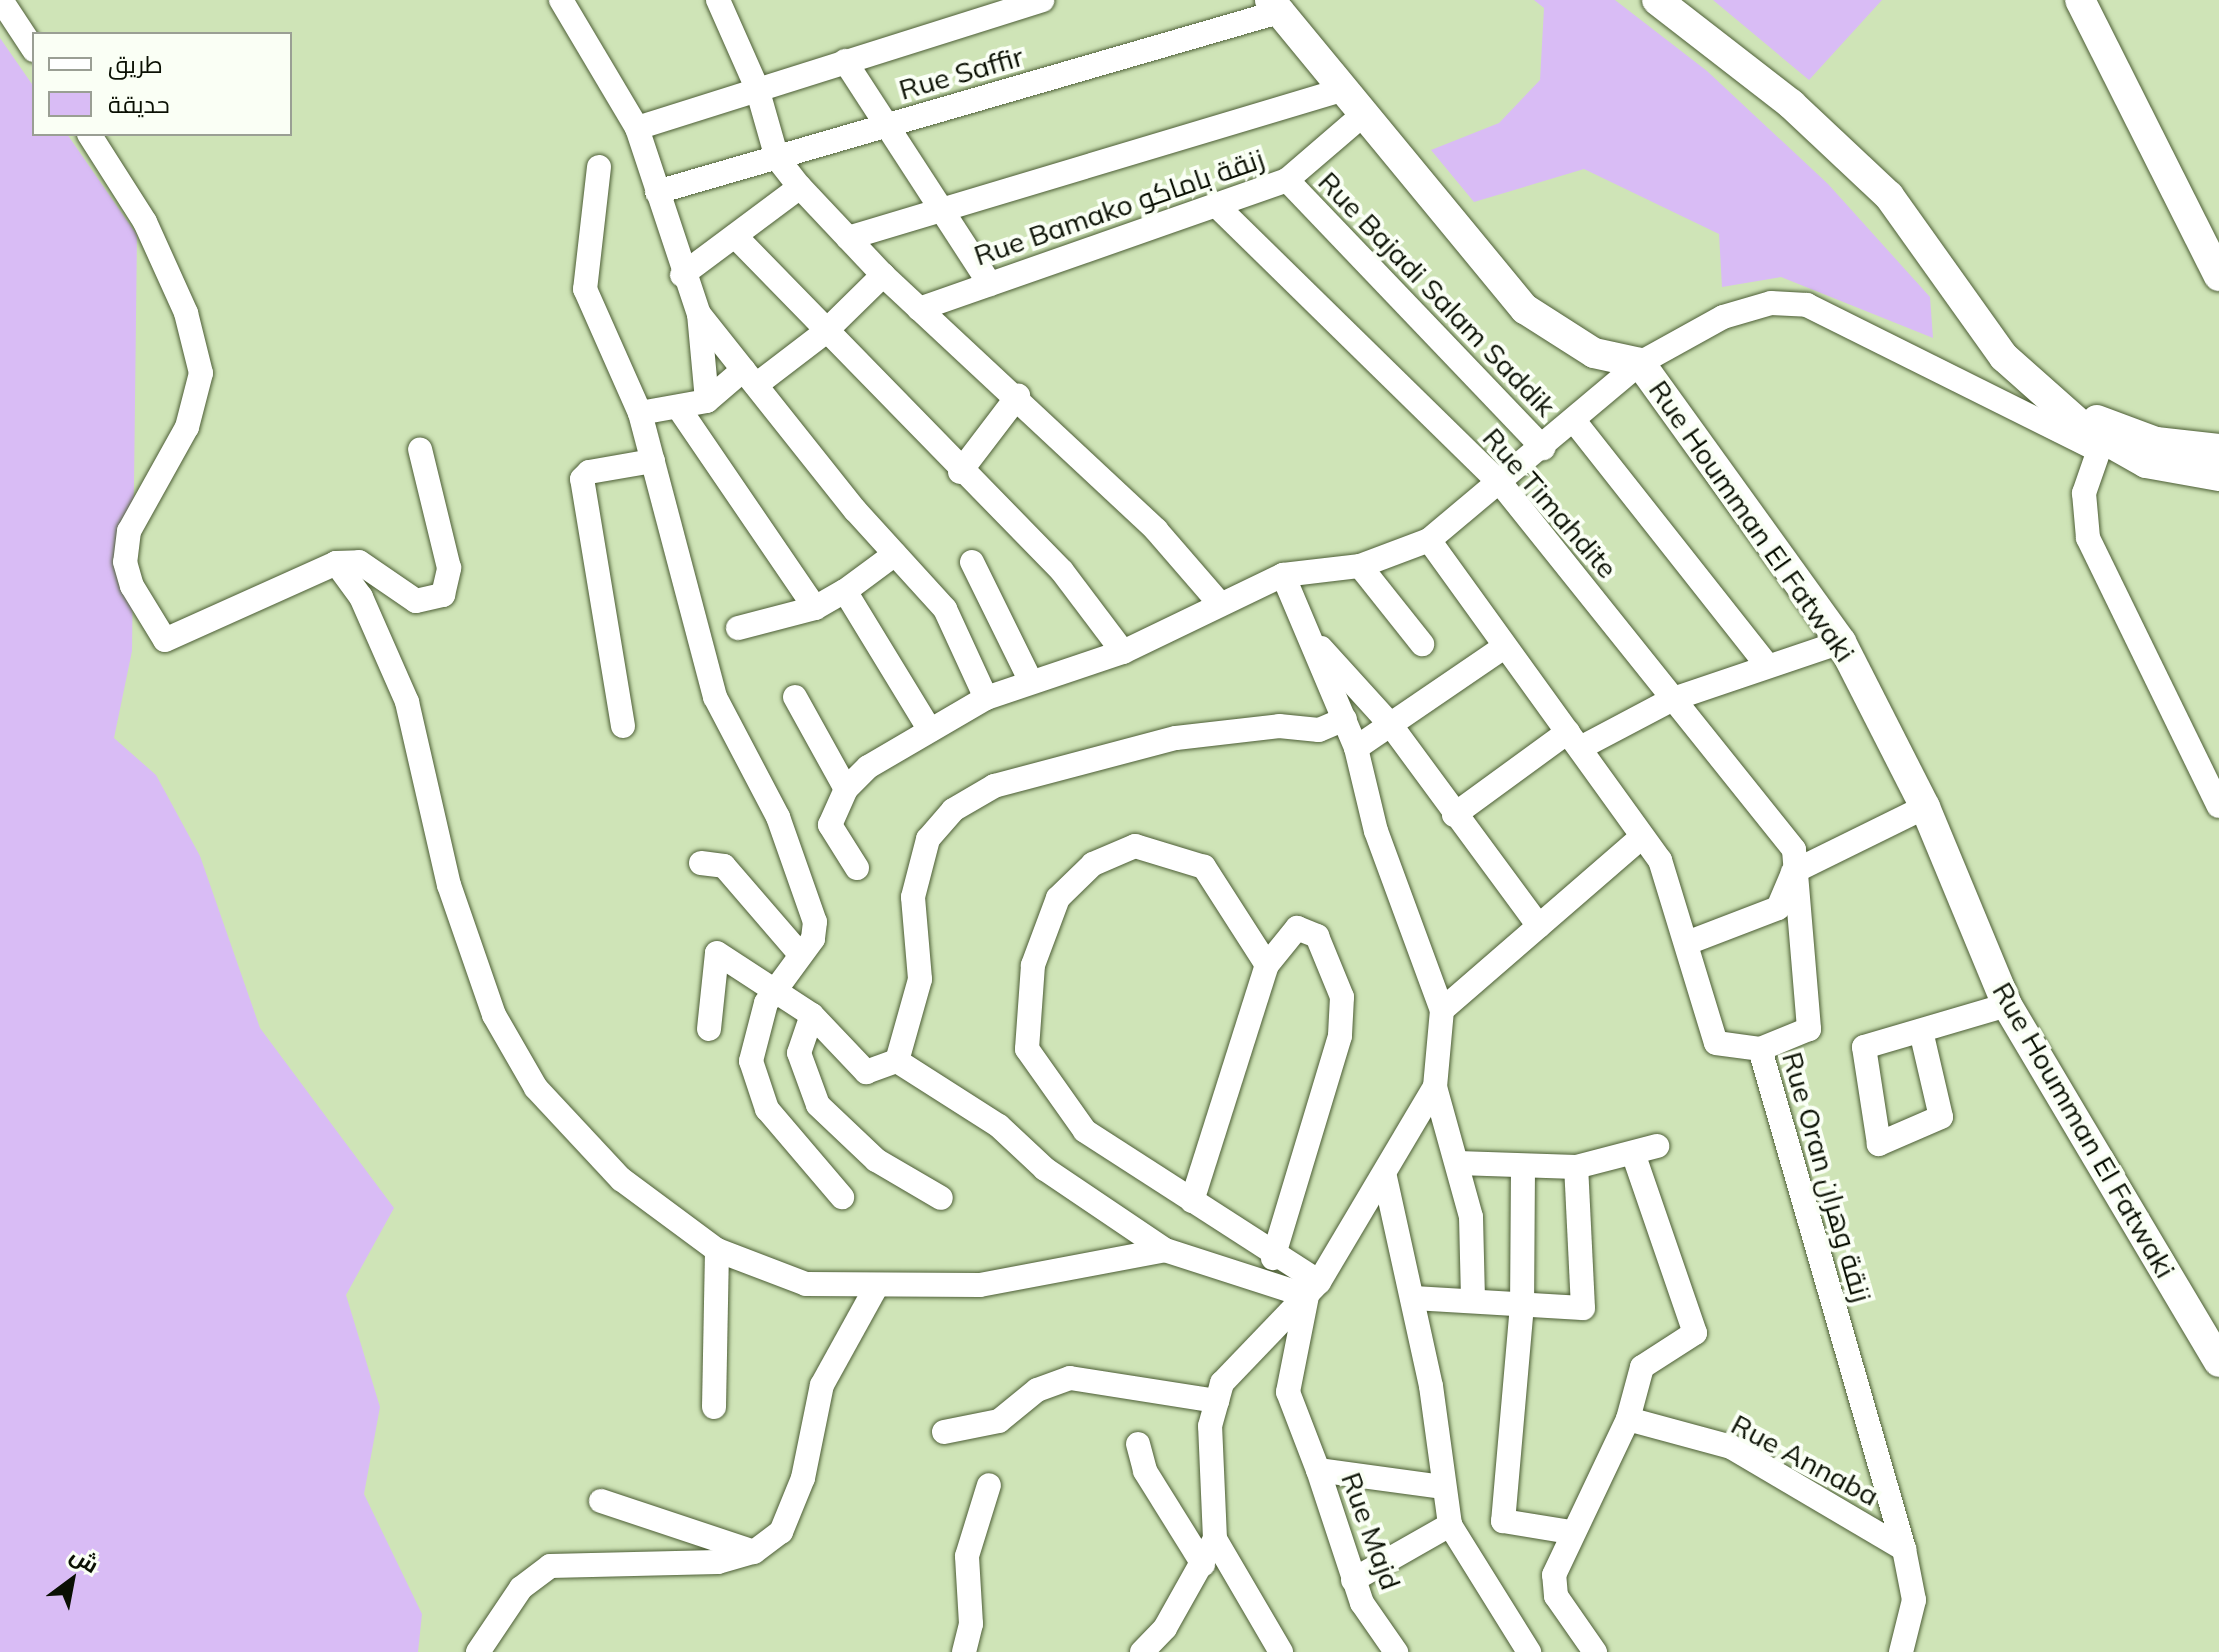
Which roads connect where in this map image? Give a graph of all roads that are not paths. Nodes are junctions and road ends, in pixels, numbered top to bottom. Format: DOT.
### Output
graph roads {
  1 [pos="1,0"];
  2 [pos="561,0"];
  3 [pos="718,0"];
  4 [pos="1042,0"];
  5 [pos="1657,0"];
  6 [pos="2087,4"];
  7 [pos="1276,5"];
  8 [pos="32,47"];
  9 [pos="845,61"];
  10 [pos="757,88"];
  11 [pos="1345,89"];
  12 [pos="1365,113"];
  13 [pos="887,126"];
  14 [pos="637,128"];
  15 [pos="90,136"];
  16 [pos="777,158"];
  17 [pos="599,167"];
  18 [pos="1287,180"];
  19 [pos="800,187"];
  20 [pos="657,192"];
  21 [pos="1217,206"];
  22 [pos="942,210"];
  23 [pos="2206,231"];
  24 [pos="735,236"];
  25 [pos="848,238"];
  26 [pos="682,275"];
  27 [pos="883,275"];
  28 [pos="2219,276"];
  29 [pos="990,284"];
  30 [pos="919,309"];
  31 [pos="699,314"];
  32 [pos="824,333"];
  33 [pos="1640,363"];
  34 [pos="749,377"];
  35 [pos="1018,396"];
  36 [pos="707,401"];
  37 [pos="678,407"];
  38 [pos="640,413"];
  39 [pos="2056,414"];
  40 [pos="1575,422"];
  41 [pos="2212,444"];
  42 [pos="1543,448"];
  43 [pos="420,449"];
  44 [pos="2099,450"];
  45 [pos="653,461"];
  46 [pos="2146,463"];
  47 [pos="960,472"];
  48 [pos="2219,476"];
  49 [pos="1502,485"];
  50 [pos="1429,540"];
  51 [pos="895,554"];
  52 [pos="972,562"];
  53 [pos="336,563"];
  54 [pos="1360,566"];
  55 [pos="1283,575"];
  56 [pos="845,591"];
  57 [pos="1220,604"];
  58 [pos="815,608"];
  59 [pos="738,628"];
  60 [pos="1841,642"];
  61 [pos="1316,643"];
  62 [pos="1422,644"];
  63 [pos="1504,647"];
  64 [pos="1123,652"];
  65 [pos="1766,664"];
  66 [pos="1030,680"];
  67 [pos="795,697"];
  68 [pos="986,698"];
  69 [pos="1673,699"];
  70 [pos="1345,719"];
  71 [pos="1390,724"];
  72 [pos="623,726"];
  73 [pos="930,730"];
  74 [pos="1575,740"];
  75 [pos="1356,748"];
  76 [pos="846,789"];
  77 [pos="2219,806"];
  78 [pos="1925,807"];
  79 [pos="1454,815"];
  80 [pos="1642,837"];
  81 [pos="701,863"];
  82 [pos="857,868"];
  83 [pos="1793,872"];
  84 [pos="1539,926"];
  85 [pos="1687,943"];
  86 [pos="800,954"];
  87 [pos="1267,965"];
  88 [pos="776,988"];
  89 [pos="2007,1005"];
  90 [pos="1442,1010"];
  91 [pos="812,1015"];
  92 [pos="709,1029"];
  93 [pos="1921,1031"];
  94 [pos="1760,1049"];
  95 [pos="897,1061"];
  96 [pos="1435,1087"];
  97 [pos="1657,1146"];
  98 [pos="1633,1153"];
  99 [pos="1458,1163"];
  100 [pos="1576,1167"];
  101 [pos="1523,1168"];
  102 [pos="1385,1177"];
  103 [pos="842,1197"];
  104 [pos="941,1198"];
  105 [pos="1192,1201"];
  106 [pos="717,1250"];
  107 [pos="1165,1250"];
  108 [pos="1273,1258"];
  109 [pos="875,1289"];
  110 [pos="1313,1289"];
  111 [pos="1413,1298"];
  112 [pos="1473,1300"];
  113 [pos="1522,1305"];
  114 [pos="2219,1362"];
  115 [pos="1217,1401"];
  116 [pos="714,1407"];
  117 [pos="1628,1419"];
  118 [pos="944,1432"];
  119 [pos="1138,1444"];
  120 [pos="1318,1470"];
  121 [pos="989,1485"];
  122 [pos="1442,1487"];
  123 [pos="601,1501"];
  124 [pos="1450,1525"];
  125 [pos="1571,1532"];
  126 [pos="1215,1539"];
  127 [pos="1904,1549"];
  128 [pos="754,1552"];
  129 [pos="1203,1564"];
  130 [pos="1353,1580"];
  131 [pos="478,1652"];
  132 [pos="964,1652"];
  133 [pos="1142,1652"];
  134 [pos="1281,1652"];
  135 [pos="1396,1652"];
  136 [pos="1529,1652"];
  137 [pos="1595,1652"];
  138 [pos="1901,1652"];
  1 -- 8 [label="street"];
  2 -- 14 [label="street"];
  3 -- 10 [label="street"];
  4 -- 9 [label="street"];
  5 -- 39 [label="street"];
  6 -- 23 [label="street"];
  7 -- 11 [label="street, Rue Houmman El Fatwaki"];
  7 -- 13 [label="street, Rue Saffir"];
  9 -- 10 [label="street"];
  9 -- 13 [label="street"];
  10 -- 14 [label="street"];
  10 -- 16 [label="street"];
  11 -- 12 [label="street, Rue Houmman El Fatwaki"];
  11 -- 22 [label="street"];
  12 -- 18 [label="street, Rue Bamako زنقة باماكو"];
  12 -- 33 [label="street, Rue Houmman El Fatwaki"];
  13 -- 16 [label="street, Rue Saffir"];
  13 -- 22 [label="street"];
  14 -- 20 [label="street"];
  15 -- 53 [label="street"];
  16 -- 19 [label="street"];
  16 -- 20 [label="street, Rue Saffir"];
  17 -- 38 [label="street"];
  18 -- 21 [label="street, Rue Bamako زنقة باماكو"];
  18 -- 42 [label="street, Rue Bajadi Salam Saddik"];
  19 -- 24 [label="street"];
  19 -- 25 [label="street"];
  20 -- 26 [label="street"];
  21 -- 29 [label="street, Rue Bamako زنقة باماكو"];
  21 -- 49 [label="street, Rue Timahdite"];
  22 -- 25 [label="street"];
  22 -- 29 [label="street"];
  23 -- 28 [label="street"];
  24 -- 26 [label="street"];
  24 -- 32 [label="street"];
  25 -- 27 [label="street"];
  26 -- 31 [label="street"];
  27 -- 30 [label="street"];
  27 -- 32 [label="street"];
  29 -- 30 [label="street, Rue Bamako زنقة باماكو"];
  30 -- 35 [label="street"];
  31 -- 34 [label="street"];
  31 -- 36 [label="street"];
  32 -- 34 [label="street"];
  32 -- 47 [label="street"];
  33 -- 39 [label="street"];
  33 -- 40 [label="street"];
  33 -- 60 [label="street, Rue Houmman El Fatwaki"];
  34 -- 36 [label="street"];
  34 -- 51 [label="street"];
  35 -- 47 [label="street"];
  35 -- 57 [label="street"];
  36 -- 37 [label="street"];
  37 -- 38 [label="street"];
  37 -- 58 [label="street"];
  38 -- 45 [label="street"];
  39 -- 41 [label="street"];
  39 -- 44 [label="street"];
  39 -- 46 [label="street"];
  40 -- 42 [label="street"];
  40 -- 65 [label="street"];
  42 -- 49 [label="street"];
  43 -- 53 [label="street"];
  44 -- 46 [label="street"];
  44 -- 77 [label="street"];
  45 -- 72 [label="street"];
  45 -- 86 [label="street"];
  46 -- 48 [label="street"];
  47 -- 64 [label="street"];
  49 -- 50 [label="street"];
  49 -- 69 [label="street, Rue Timahdite"];
  50 -- 54 [label="street"];
  50 -- 63 [label="street, Rue Oran زنقة وهران"];
  51 -- 56 [label="street"];
  51 -- 68 [label="street"];
  52 -- 66 [label="street"];
  53 -- 106 [label="street"];
  54 -- 55 [label="street"];
  54 -- 62 [label="street"];
  55 -- 57 [label="street"];
  55 -- 61 [label="street"];
  56 -- 58 [label="street"];
  56 -- 73 [label="street"];
  57 -- 64 [label="street"];
  58 -- 59 [label="street"];
  60 -- 65 [label="street"];
  60 -- 78 [label="street, Rue Houmman El Fatwaki"];
  61 -- 70 [label="street"];
  61 -- 71 [label="street"];
  63 -- 71 [label="street"];
  63 -- 74 [label="street, Rue Oran زنقة وهران"];
  64 -- 66 [label="street"];
  65 -- 69 [label="street"];
  66 -- 68 [label="street"];
  67 -- 76 [label="street"];
  68 -- 73 [label="street"];
  69 -- 74 [label="street"];
  69 -- 83 [label="street, Rue Timahdite"];
  70 -- 75 [label="street"];
  70 -- 95 [label="street"];
  71 -- 75 [label="street"];
  71 -- 79 [label="street"];
  73 -- 76 [label="street"];
  74 -- 79 [label="street"];
  74 -- 80 [label="street, Rue Oran زنقة وهران"];
  75 -- 90 [label="street"];
  76 -- 82 [label="street"];
  78 -- 83 [label="street"];
  78 -- 89 [label="street, Rue Houmman El Fatwaki"];
  79 -- 84 [label="street"];
  80 -- 84 [label="street"];
  80 -- 85 [label="street, Rue Oran زنقة وهران"];
  81 -- 86 [label="street"];
  83 -- 85 [label="street"];
  83 -- 94 [label="street, Rue Timahdite"];
  84 -- 90 [label="street"];
  85 -- 94 [label="street, Rue Oran زنقة وهران"];
  86 -- 88 [label="street"];
  87 -- 105 [label="street"];
  87 -- 105 [label="street"];
  87 -- 108 [label="street"];
  88 -- 91 [label="street"];
  88 -- 92 [label="street"];
  88 -- 103 [label="street"];
  89 -- 93 [label="street"];
  89 -- 114 [label="street, Rue Houmman El Fatwaki"];
  90 -- 96 [label="street"];
  91 -- 95 [label="street"];
  91 -- 104 [label="street"];
  93 -- 93 [label="street"];
  94 -- 127 [label="street, Rue Oran زنقة وهران"];
  95 -- 107 [label="street"];
  96 -- 99 [label="street"];
  96 -- 102 [label="street"];
  97 -- 98 [label="street"];
  98 -- 100 [label="street"];
  98 -- 117 [label="street"];
  99 -- 101 [label="street"];
  99 -- 112 [label="street"];
  100 -- 101 [label="street"];
  100 -- 113 [label="street"];
  101 -- 113 [label="street"];
  102 -- 110 [label="street"];
  102 -- 111 [label="street"];
  105 -- 108 [label="street"];
  106 -- 109 [label="street"];
  106 -- 116 [label="street"];
  107 -- 109 [label="street"];
  107 -- 110 [label="street"];
  108 -- 110 [label="street"];
  109 -- 128 [label="street"];
  110 -- 115 [label="street"];
  110 -- 120 [label="street, Rue Majd"];
  111 -- 112 [label="street"];
  111 -- 122 [label="street"];
  112 -- 113 [label="street"];
  113 -- 125 [label="street"];
  115 -- 118 [label="street"];
  115 -- 126 [label="street"];
  117 -- 125 [label="street"];
  117 -- 127 [label="street, Rue Annaba"];
  119 -- 129 [label="street"];
  120 -- 122 [label="street"];
  120 -- 130 [label="street, Rue Majd"];
  121 -- 132 [label="street"];
  122 -- 124 [label="street"];
  123 -- 128 [label="street"];
  124 -- 130 [label="street"];
  124 -- 136 [label="street"];
  125 -- 137 [label="street"];
  126 -- 129 [label="street"];
  126 -- 134 [label="street"];
  127 -- 138 [label="street, Rue Oran زنقة وهران"];
  128 -- 131 [label="street"];
  129 -- 133 [label="street"];
  130 -- 135 [label="street, Rue Majd"];
}
